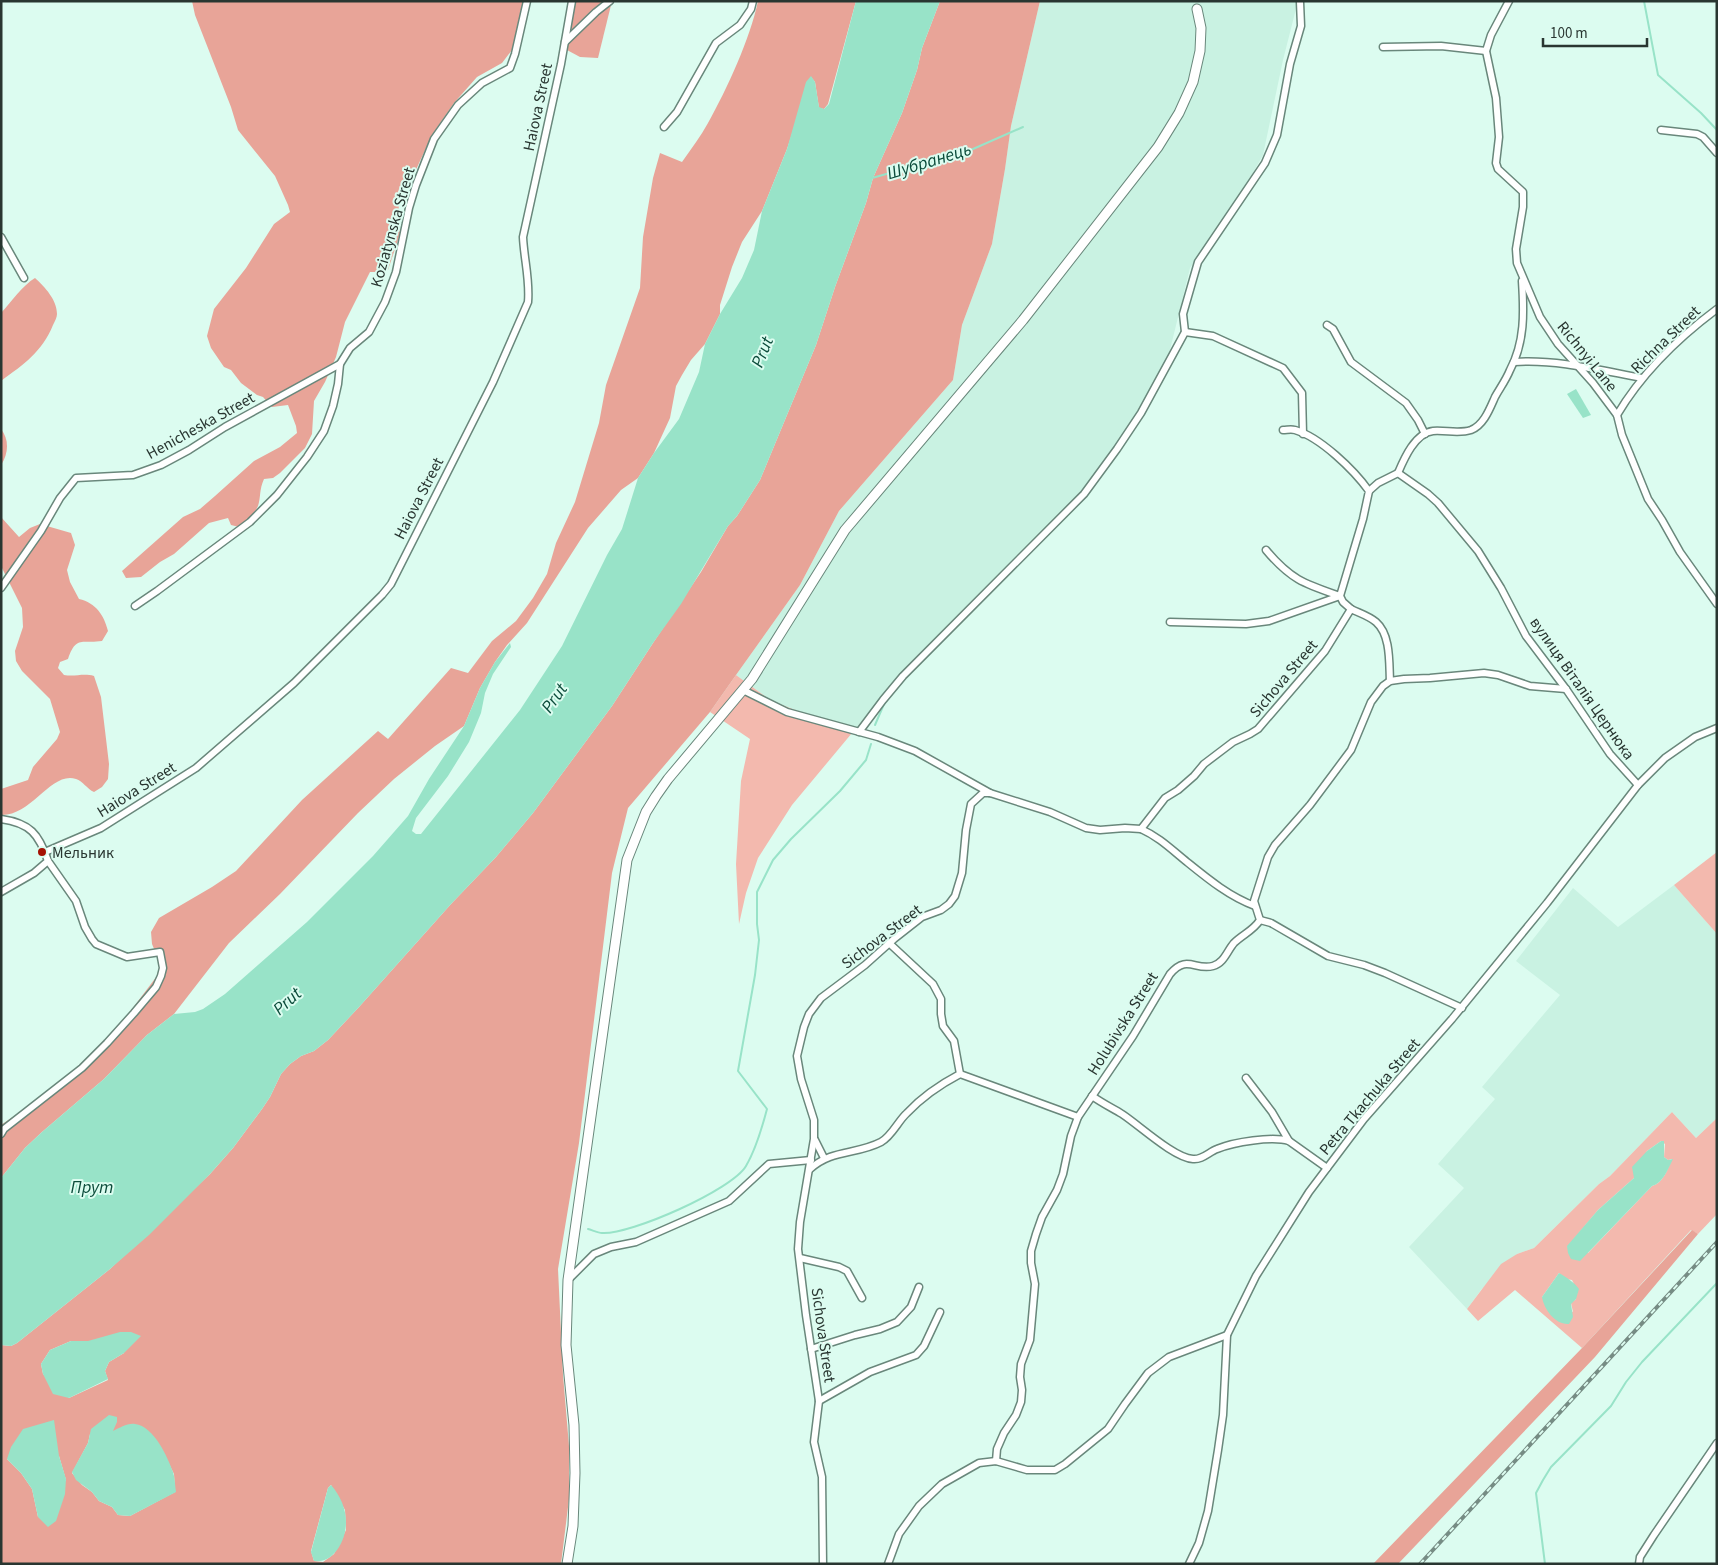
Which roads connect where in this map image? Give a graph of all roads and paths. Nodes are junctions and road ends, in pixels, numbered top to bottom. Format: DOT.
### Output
graph roads {
  1 [pos="527,1"];
  2 [pos="572,1"];
  3 [pos="610,1"];
  4 [pos="753,1"];
  5 [pos="1509,1"];
  6 [pos="1300,2"];
  7 [pos="1197,9"];
  8 [pos="564,43"];
  9 [pos="1383,47"];
  10 [pos="1486,51"];
  11 [pos="664,127"];
  12 [pos="1661,130"];
  13 [pos="1717,153"];
  14 [pos="1,237"];
  15 [pos="1521,275"];
  16 [pos="24,278"];
  17 [pos="1717,309"];
  18 [pos="1328,325"];
  19 [pos="1185,332"];
  20 [pos="1514,362"];
  21 [pos="340,364"];
  22 [pos="1577,366"];
  23 [pos="1642,378"];
  24 [pos="1617,415"];
  25 [pos="1283,430"];
  26 [pos="1303,434"];
  27 [pos="1425,434"];
  28 [pos="1398,473"];
  29 [pos="1368,491"];
  30 [pos="1266,550"];
  31 [pos="1,588"];
  32 [pos="1340,596"];
  33 [pos="1717,604"];
  34 [pos="135,606"];
  35 [pos="1351,609"];
  36 [pos="1170,622"];
  37 [pos="1390,681"];
  38 [pos="1566,689"];
  39 [pos="743,690"];
  40 [pos="1717,728"];
  41 [pos="858,732"];
  42 [pos="1638,785"];
  43 [pos="990,793"];
  44 [pos="1,819"];
  45 [pos="1141,829"];
  46 [pos="45,852"];
  47 [pos="48,861"];
  48 [pos="1,892"];
  49 [pos="1255,906"];
  50 [pos="1260,920"];
  51 [pos="889,943"];
  52 [pos="1462,1008"];
  53 [pos="960,1074"];
  54 [pos="1246,1078"];
  55 [pos="1092,1096"];
  56 [pos="1078,1117"];
  57 [pos="1,1134"];
  58 [pos="814,1138"];
  59 [pos="1289,1141"];
  60 [pos="824,1158"];
  61 [pos="811,1160"];
  62 [pos="1327,1168"];
  63 [pos="810,1169"];
  64 [pos="800,1258"];
  65 [pos="568,1280"];
  66 [pos="919,1287"];
  67 [pos="862,1298"];
  68 [pos="940,1312"];
  69 [pos="1227,1335"];
  70 [pos="811,1349"];
  71 [pos="819,1401"];
  72 [pos="1717,1444"];
  73 [pos="996,1461"];
  74 [pos="567,1564"];
  75 [pos="824,1564"];
  76 [pos="888,1564"];
  77 [pos="1190,1564"];
  78 [pos="1639,1564"];
  1 -- 21 [label="street, Koziatynska Street"];
  2 -- 8 [label="street, Haiova Street"];
  3 -- 8 [label="street"];
  4 -- 11 [label="street"];
  5 -- 10 [label="street"];
  6 -- 19 [label="street"];
  7 -- 39 [label="street"];
  8 -- 46 [label="street, Haiova Street"];
  9 -- 10 [label="street"];
  10 -- 15 [label="street, Richnyi Lane"];
  12 -- 13 [label="street"];
  14 -- 16 [label="street"];
  15 -- 20 [label="street"];
  15 -- 22 [label="street, Richnyi Lane"];
  17 -- 23 [label="street, Richna Street"];
  18 -- 27 [label="street"];
  19 -- 26 [label="street"];
  19 -- 41 [label="street"];
  20 -- 22 [label="street"];
  20 -- 27 [label="street"];
  21 -- 31 [label="street, Henicheska Street"];
  21 -- 34 [label="street, Koziatynska Street"];
  22 -- 23 [label="street"];
  22 -- 24 [label="street, Richnyi Lane"];
  23 -- 24 [label="street, Richna Street"];
  24 -- 33 [label="street, Richnyi Lane"];
  25 -- 26 [label="street"];
  26 -- 29 [label="street"];
  27 -- 28 [label="street"];
  28 -- 29 [label="street"];
  28 -- 38 [label="street, вулиця Віталія Цернюка"];
  29 -- 32 [label="street"];
  30 -- 32 [label="street"];
  32 -- 35 [label="street"];
  32 -- 36 [label="street"];
  35 -- 37 [label="street"];
  35 -- 45 [label="street, Sichova Street"];
  37 -- 38 [label="street"];
  37 -- 49 [label="street"];
  38 -- 42 [label="street, вулиця Віталія Цернюка"];
  39 -- 41 [label="street"];
  39 -- 65 [label="street"];
  40 -- 42 [label="street, Petra Tkachuka Street"];
  41 -- 43 [label="street"];
  42 -- 52 [label="street, Petra Tkachuka Street"];
  43 -- 45 [label="street"];
  43 -- 51 [label="street, Sichova Street"];
  44 -- 46 [label="street"];
  45 -- 49 [label="street"];
  46 -- 47 [label="street"];
  47 -- 48 [label="street"];
  47 -- 57 [label="street"];
  49 -- 50 [label="street"];
  50 -- 52 [label="street"];
  50 -- 55 [label="street, Holubivska Street"];
  51 -- 53 [label="street"];
  51 -- 58 [label="street, Sichova Street"];
  52 -- 62 [label="street, Petra Tkachuka Street"];
  53 -- 56 [label="street"];
  53 -- 60 [label="street"];
  54 -- 59 [label="street"];
  55 -- 56 [label="street, Holubivska Street"];
  55 -- 59 [label="street"];
  56 -- 73 [label="street, Holubivska Street"];
  58 -- 60 [label="street"];
  58 -- 61 [label="street, Sichova Street"];
  59 -- 62 [label="street"];
  60 -- 63 [label="street"];
  61 -- 63 [label="street, Sichova Street"];
  61 -- 65 [label="street"];
  62 -- 69 [label="street, Petra Tkachuka Street"];
  63 -- 64 [label="street, Sichova Street"];
  64 -- 67 [label="street"];
  64 -- 70 [label="street, Sichova Street"];
  65 -- 74 [label="street"];
  66 -- 70 [label="street"];
  68 -- 71 [label="street"];
  69 -- 73 [label="street"];
  69 -- 77 [label="street, Petra Tkachuka Street"];
  70 -- 71 [label="street, Sichova Street"];
  71 -- 75 [label="street, Sichova Street"];
  72 -- 78 [label="street"];
  73 -- 76 [label="street"];
}
